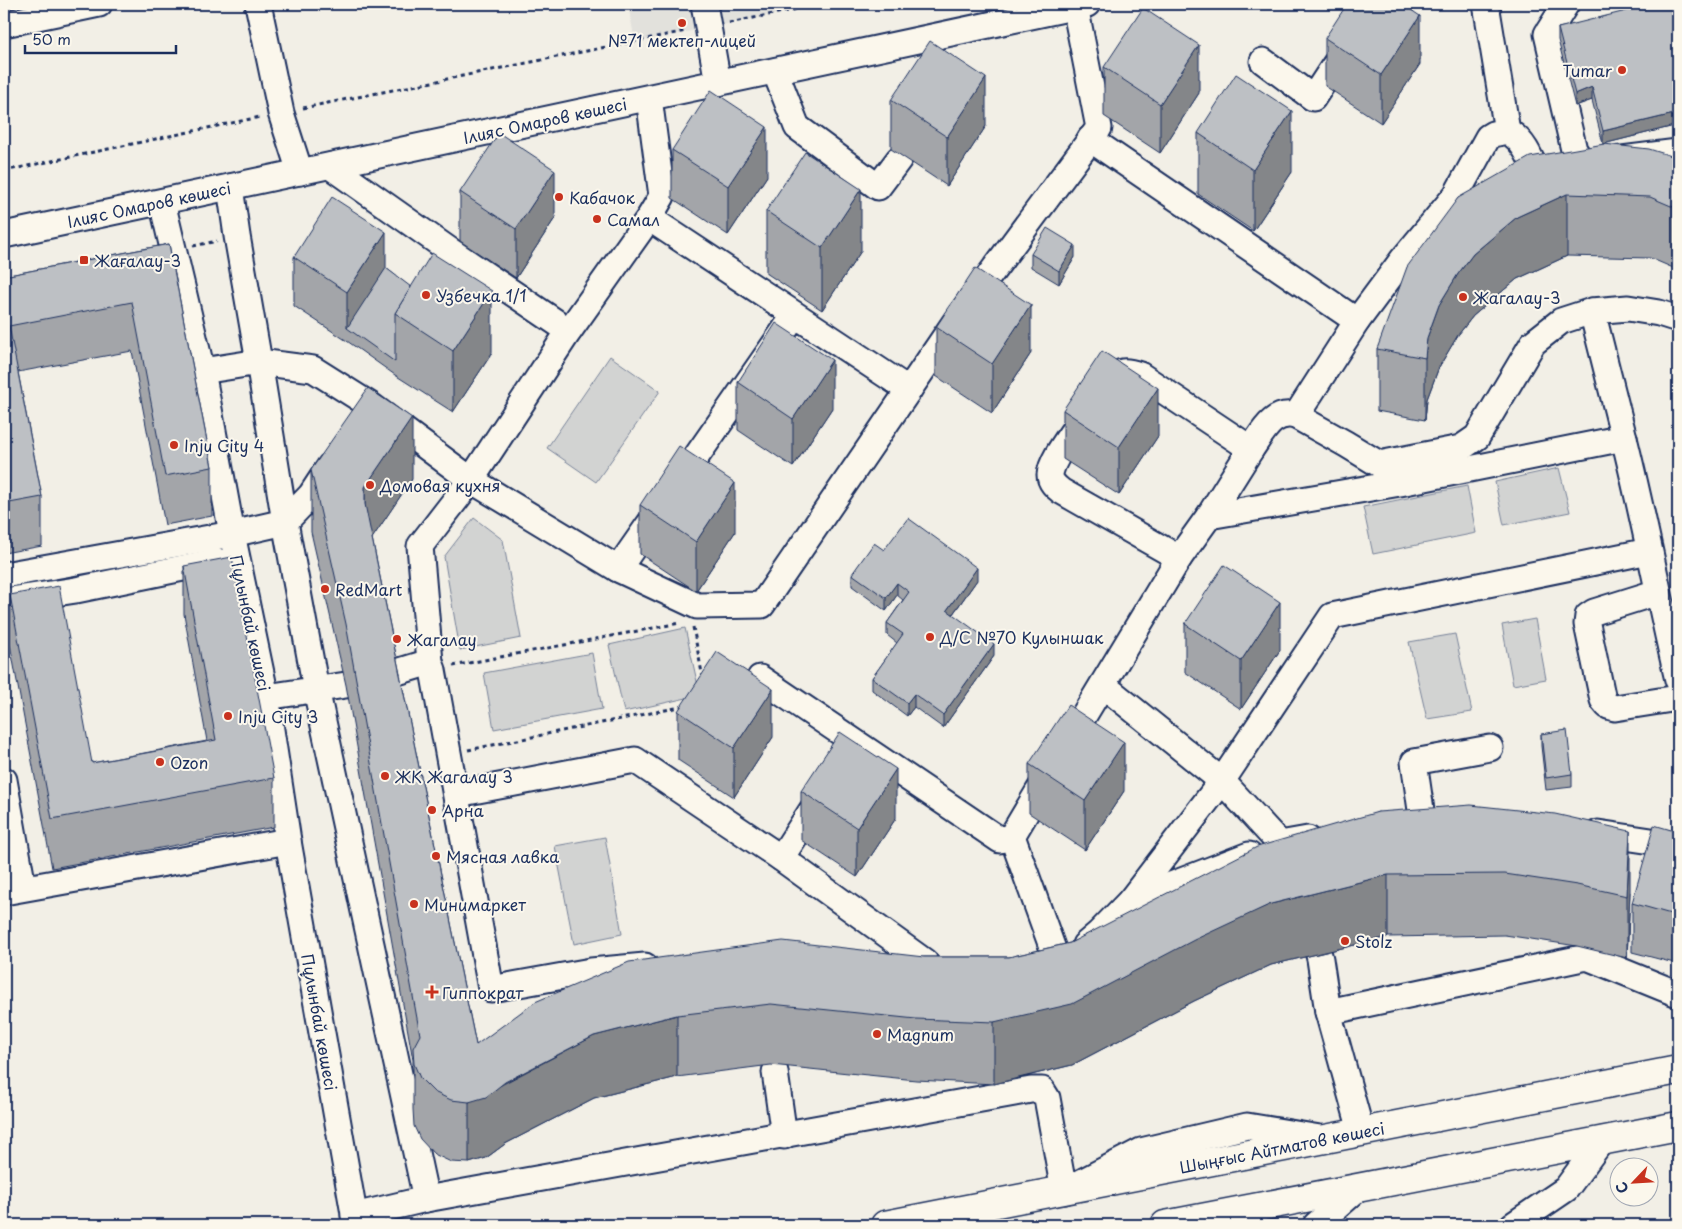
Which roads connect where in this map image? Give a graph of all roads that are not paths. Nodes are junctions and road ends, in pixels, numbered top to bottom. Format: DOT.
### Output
graph roads {
  1 [pos="99,4"];
  2 [pos="258,4"];
  3 [pos="1359,4"];
  4 [pos="1486,4"];
  5 [pos="1566,4"];
  6 [pos="1080,5"];
  7 [pos="706,15"];
  8 [pos="4,24"];
  9 [pos="1263,61"];
  10 [pos="774,71"];
  11 [pos="718,83"];
  12 [pos="648,98"];
  13 [pos="535,122"];
  14 [pos="1507,131"];
  15 [pos="1090,139"];
  16 [pos="513,152"];
  17 [pos="1678,152"];
  18 [pos="900,158"];
  19 [pos="330,166"];
  20 [pos="300,172"];
  21 [pos="230,187"];
  22 [pos="162,202"];
  23 [pos="1560,211"];
  24 [pos="649,218"];
  25 [pos="464,228"];
  26 [pos="4,235"];
  27 [pos="449,250"];
  28 [pos="1592,311"];
  29 [pos="795,315"];
  30 [pos="1678,319"];
  31 [pos="1357,321"];
  32 [pos="569,331"];
  33 [pos="259,362"];
  34 [pos="202,371"];
  35 [pos="909,390"];
  36 [pos="1296,416"];
  37 [pos="1624,438"];
  38 [pos="343,446"];
  39 [pos="1251,450"];
  40 [pos="1379,464"];
  41 [pos="471,480"];
  42 [pos="1400,483"];
  43 [pos="1209,516"];
  44 [pos="286,522"];
  45 [pos="234,546"];
  46 [pos="1649,551"];
  47 [pos="1179,558"];
  48 [pos="70,563"];
  49 [pos="618,569"];
  50 [pos="4,575"];
  51 [pos="76,590"];
  52 [pos="4,600"];
  53 [pos="1666,602"];
  54 [pos="432,666"];
  55 [pos="387,675"];
  56 [pos="760,678"];
  57 [pos="1678,680"];
  58 [pos="346,685"];
  59 [pos="1103,685"];
  60 [pos="316,689"];
  61 [pos="266,697"];
  62 [pos="1678,698"];
  63 [pos="1490,748"];
  64 [pos="4,780"];
  65 [pos="1222,781"];
  66 [pos="829,784"];
  67 [pos="457,794"];
  68 [pos="1448,816"];
  69 [pos="1572,830"];
  70 [pos="1331,834"];
  71 [pos="1012,836"];
  72 [pos="288,841"];
  73 [pos="1678,845"];
  74 [pos="1284,853"];
  75 [pos="781,858"];
  76 [pos="1253,874"];
  77 [pos="13,890"];
  78 [pos="1302,898"];
  79 [pos="1130,901"];
  80 [pos="1176,908"];
  81 [pos="1132,931"];
  82 [pos="889,962"];
  83 [pos="670,963"];
  84 [pos="1023,964"];
  85 [pos="1059,966"];
  86 [pos="1678,994"];
  87 [pos="1328,1012"];
  88 [pos="1678,1070"];
  89 [pos="775,1072"];
  90 [pos="1678,1126"];
  91 [pos="1361,1131"];
  92 [pos="784,1136"];
  93 [pos="1602,1140"];
  94 [pos="1358,1188"];
  95 [pos="1064,1191"];
  96 [pos="426,1200"];
  97 [pos="355,1221"];
  98 [pos="885,1225"];
  99 [pos="1165,1225"];
  100 [pos="1316,1225"];
  101 [pos="1512,1225"];
  1 -- 8 [label="street"];
  2 -- 20 [label="street"];
  3 -- 9 [label="street"];
  4 -- 14 [label="street"];
  5 -- 17 [label="street"];
  6 -- 10 [label="street, Ілияс Омаров көшесі"];
  6 -- 15 [label="street"];
  7 -- 11 [label="street"];
  10 -- 11 [label="street, Ілияс Омаров көшесі"];
  10 -- 18 [label="street"];
  11 -- 12 [label="street, Ілияс Омаров көшесі"];
  12 -- 13 [label="street, Ілияс Омаров көшесі"];
  12 -- 24 [label="street"];
  13 -- 16 [label="street"];
  13 -- 19 [label="street, Ілияс Омаров көшесі"];
  14 -- 23 [label="street"];
  14 -- 31 [label="street"];
  15 -- 31 [label="street"];
  15 -- 35 [label="street"];
  19 -- 20 [label="street, Ілияс Омаров көшесі"];
  19 -- 27 [label="street"];
  20 -- 21 [label="street, Ілияс Омаров көшесі"];
  21 -- 22 [label="street, Ілияс Омаров көшесі"];
  21 -- 33 [label="street"];
  22 -- 26 [label="street, Ілияс Омаров көшесі"];
  22 -- 34 [label="street, Пұлынбай көшесі"];
  24 -- 29 [label="street"];
  24 -- 32 [label="street"];
  25 -- 27 [label="street"];
  27 -- 32 [label="street"];
  28 -- 30 [label="street"];
  28 -- 37 [label="street"];
  28 -- 40 [label="street"];
  29 -- 35 [label="street"];
  29 -- 49 [label="street"];
  31 -- 36 [label="street"];
  32 -- 41 [label="street"];
  33 -- 34 [label="street"];
  33 -- 41 [label="street"];
  33 -- 44 [label="street"];
  34 -- 45 [label="street, Пұлынбай көшесі"];
  35 -- 49 [label="street"];
  36 -- 39 [label="street"];
  36 -- 40 [label="street"];
  37 -- 42 [label="street"];
  37 -- 46 [label="street"];
  38 -- 44 [label="street"];
  39 -- 43 [label="street"];
  39 -- 47 [label="street"];
  40 -- 42 [label="street"];
  41 -- 49 [label="street"];
  41 -- 54 [label="street"];
  42 -- 43 [label="street"];
  43 -- 47 [label="street"];
  44 -- 45 [label="street"];
  44 -- 60 [label="street"];
  45 -- 48 [label="street"];
  45 -- 51 [label="street"];
  45 -- 61 [label="street, Пұлынбай көшесі"];
  46 -- 53 [label="street"];
  46 -- 65 [label="street"];
  47 -- 59 [label="street"];
  48 -- 50 [label="street"];
  48 -- 51 [label="street"];
  51 -- 52 [label="street"];
  53 -- 57 [label="street"];
  53 -- 62 [label="street"];
  54 -- 55 [label="street"];
  54 -- 67 [label="street"];
  56 -- 71 [label="street"];
  58 -- 60 [label="street"];
  59 -- 65 [label="street"];
  59 -- 71 [label="street"];
  60 -- 61 [label="street"];
  60 -- 96 [label="street"];
  61 -- 72 [label="street, Пұлынбай көшесі"];
  63 -- 68 [label="street"];
  64 -- 77 [label="street"];
  65 -- 74 [label="street"];
  65 -- 79 [label="street"];
  66 -- 75 [label="street"];
  67 -- 75 [label="street"];
  67 -- 83 [label="street"];
  69 -- 73 [label="street"];
  70 -- 74 [label="street"];
  71 -- 85 [label="street"];
  72 -- 77 [label="street"];
  72 -- 97 [label="street, Пұлынбай көшесі"];
  74 -- 79 [label="street"];
  75 -- 82 [label="street"];
  76 -- 80 [label="street"];
  78 -- 87 [label="street"];
  79 -- 85 [label="street"];
  81 -- 85 [label="street"];
  84 -- 85 [label="street"];
  86 -- 87 [label="street"];
  87 -- 91 [label="street"];
  88 -- 91 [label="main road, Шыңғыс Айтматов көшесі"];
  89 -- 92 [label="street"];
  90 -- 93 [label="main road"];
  91 -- 95 [label="main road, Шыңғыс Айтматов көшесі"];
  92 -- 95 [label="street"];
  92 -- 96 [label="street"];
  93 -- 94 [label="main road"];
  93 -- 101 [label="street"];
  94 -- 99 [label="main road"];
  94 -- 100 [label="street"];
  95 -- 98 [label="main road, Шыңғыс Айтматов көшесі"];
  96 -- 97 [label="street"];
}
